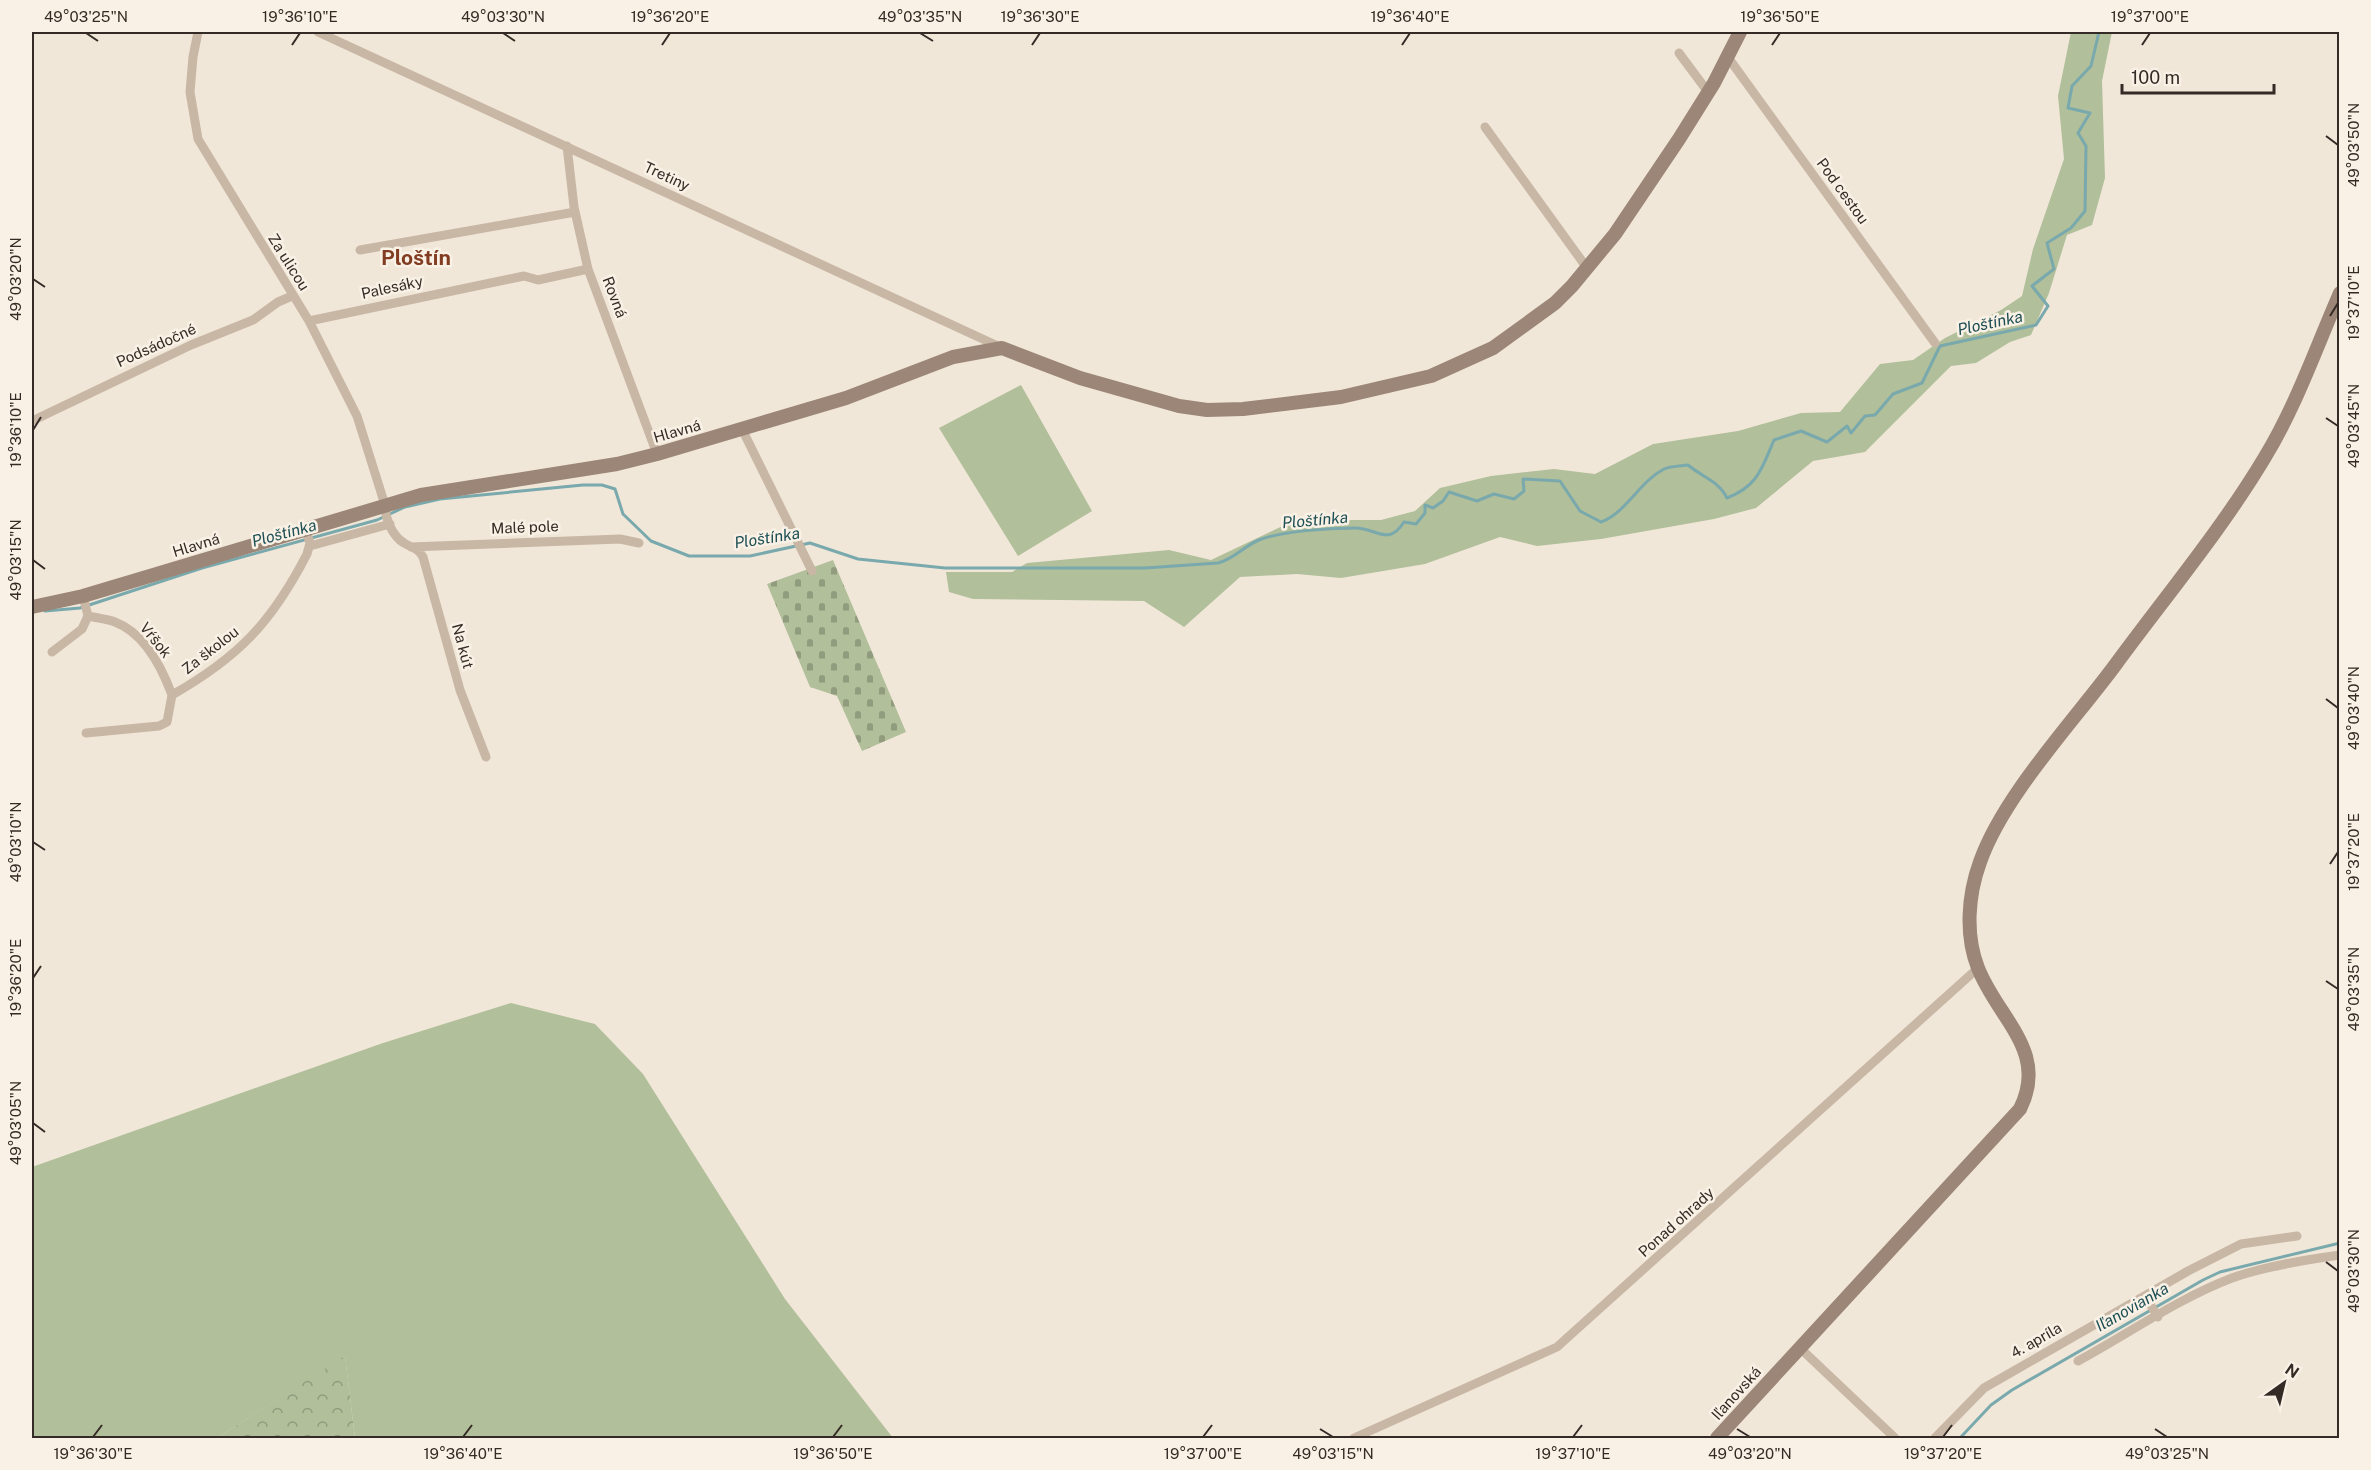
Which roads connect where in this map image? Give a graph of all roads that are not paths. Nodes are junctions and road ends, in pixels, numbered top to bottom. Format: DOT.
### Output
graph roads {
  1 [pos="198,32"];
  2 [pos="318,32"];
  3 [pos="1735,34"];
  4 [pos="1679,53"];
  5 [pos="1727,56"];
  6 [pos="1708,92"];
  7 [pos="1485,127"];
  8 [pos="567,146"];
  9 [pos="575,212"];
  10 [pos="360,250"];
  11 [pos="1587,268"];
  12 [pos="588,269"];
  13 [pos="2340,293"];
  14 [pos="292,296"];
  15 [pos="309,321"];
  16 [pos="1935,343"];
  17 [pos="1002,348"];
  18 [pos="32,421"];
  19 [pos="741,429"];
  20 [pos="657,454"];
  21 [pos="387,515"];
  22 [pos="308,537"];
  23 [pos="639,543"];
  24 [pos="411,547"];
  25 [pos="812,571"];
  26 [pos="86,606"];
  27 [pos="32,607"];
  28 [pos="51,652"];
  29 [pos="172,695"];
  30 [pos="86,733"];
  31 [pos="486,757"];
  32 [pos="1978,968"];
  33 [pos="2297,1236"];
  34 [pos="2340,1255"];
  35 [pos="2147,1299"];
  36 [pos="2157,1315"];
  37 [pos="1800,1348"];
  38 [pos="2078,1361"];
  39 [pos="1354,1438"];
  40 [pos="1717,1438"];
  41 [pos="1895,1438"];
  42 [pos="1935,1438"];
  1 -- 14 [label="street, Za ulicou"];
  2 -- 8 [label="street, Tretiny"];
  3 -- 5 [label="street"];
  4 -- 6 [label="street"];
  5 -- 6 [label="street"];
  5 -- 16 [label="street, Pod cestou"];
  6 -- 11 [label="street"];
  7 -- 11 [label="street"];
  8 -- 9 [label="street, Rovná"];
  8 -- 17 [label="street, Tretiny"];
  9 -- 10 [label="street"];
  9 -- 12 [label="street, Rovná"];
  11 -- 17 [label="street"];
  12 -- 15 [label="street, Palesáky"];
  12 -- 20 [label="street, Rovná"];
  13 -- 32 [label="street, Iľanovská"];
  14 -- 15 [label="street, Za ulicou"];
  14 -- 18 [label="street, Podsádočné"];
  15 -- 21 [label="street, Za ulicou"];
  17 -- 19 [label="street, Hlavná"];
  19 -- 20 [label="street, Hlavná"];
  19 -- 25 [label="street"];
  20 -- 21 [label="street, Hlavná"];
  21 -- 22 [label="street"];
  21 -- 22 [label="street, Hlavná"];
  21 -- 24 [label="street, Na kút"];
  22 -- 26 [label="street, Hlavná"];
  22 -- 29 [label="street, Za školou"];
  23 -- 24 [label="street, Malé pole"];
  24 -- 31 [label="street, Na kút"];
  26 -- 27 [label="street, Hlavná"];
  26 -- 28 [label="street"];
  26 -- 29 [label="street, Vŕšok"];
  29 -- 30 [label="street"];
  32 -- 37 [label="street, Iľanovská"];
  32 -- 39 [label="street, Ponad ohrady"];
  33 -- 35 [label="street, 4. apríla"];
  34 -- 36 [label="street"];
  35 -- 36 [label="street"];
  35 -- 42 [label="street, 4. apríla"];
  36 -- 38 [label="street"];
  37 -- 40 [label="street, Iľanovská"];
  37 -- 41 [label="street"];
}
